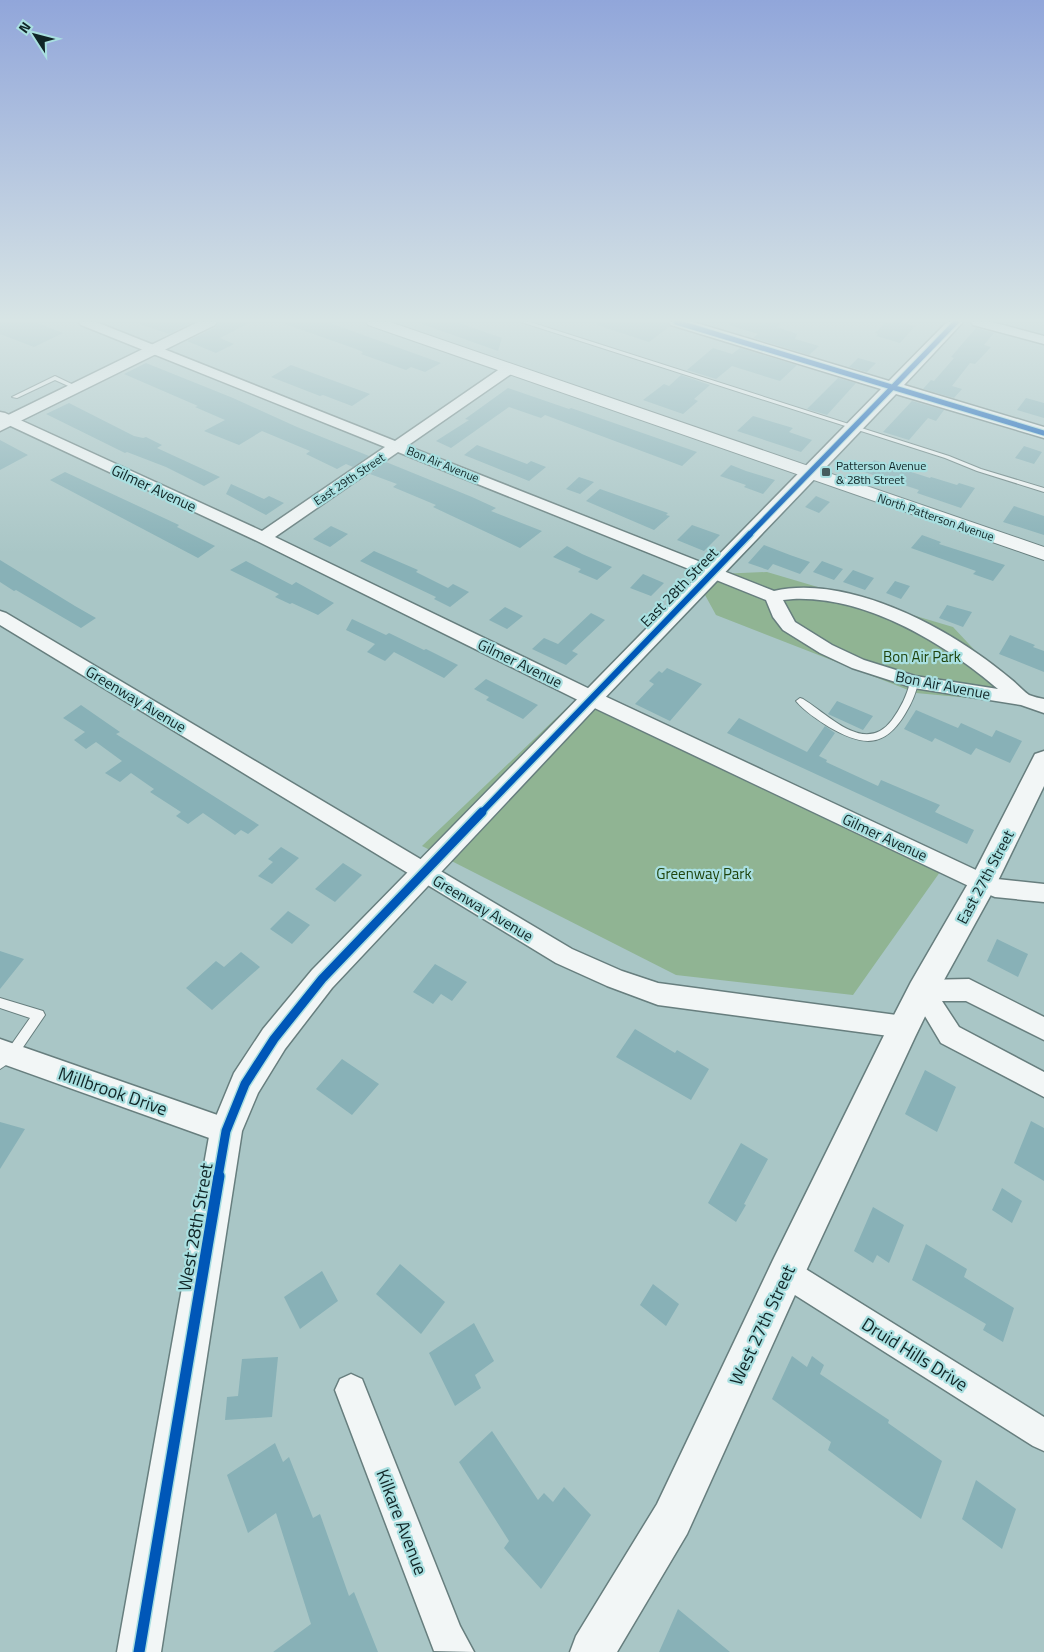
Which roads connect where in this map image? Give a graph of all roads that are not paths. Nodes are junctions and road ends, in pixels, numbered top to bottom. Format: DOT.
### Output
graph roads {
  1 [pos="52,399"];
  2 [pos="280,399"];
  3 [pos="466,399"];
  4 [pos="596,399"];
  5 [pos="763,399"];
  6 [pos="881,399"];
  7 [pos="933,399"];
  8 [pos="4,421"];
  9 [pos="853,428"];
  10 [pos="1044,433"];
  11 [pos="398,446"];
  12 [pos="810,473"];
  13 [pos="1044,490"];
  14 [pos="263,538"];
  15 [pos="1044,554"];
  16 [pos="712,573"];
  17 [pos="773,597"];
  18 [pos="0,617"];
  19 [pos="914,682"];
  20 [pos="591,698"];
  21 [pos="1022,699"];
  22 [pos="800,701"];
  23 [pos="1044,706"];
  24 [pos="1044,760"];
  25 [pos="422,872"];
  26 [pos="983,883"];
  27 [pos="1044,893"];
  28 [pos="922,992"];
  29 [pos="0,1004"];
  30 [pos="904,1027"];
  31 [pos="1044,1028"];
  32 [pos="4,1056"];
  33 [pos="1044,1085"];
  34 [pos="226,1131"];
  35 [pos="786,1273"];
  36 [pos="352,1390"];
  37 [pos="1044,1435"];
  38 [pos="139,1652"];
  39 [pos="456,1652"];
  40 [pos="592,1652"];
  1 -- 8 [label="street"];
  2 -- 11 [label="street, Bon Air Avenue"];
  3 -- 11 [label="street, East 29th Street"];
  4 -- 12 [label="main road, North Patterson Avenue"];
  5 -- 9 [label="lane"];
  6 -- 9 [label="street, East 28th Street"];
  7 -- 10 [label="street"];
  8 -- 14 [label="street, Gilmer Avenue"];
  9 -- 12 [label="street, East 28th Street"];
  9 -- 13 [label="lane"];
  11 -- 14 [label="street, East 29th Street"];
  11 -- 16 [label="street, Bon Air Avenue"];
  12 -- 15 [label="main road, North Patterson Avenue"];
  12 -- 16 [label="street, East 28th Street"];
  14 -- 20 [label="street, Gilmer Avenue"];
  16 -- 17 [label="street, Bon Air Avenue"];
  16 -- 20 [label="street, East 28th Street"];
  17 -- 19 [label="street, Bon Air Avenue"];
  17 -- 21 [label="street, Bon Air Avenue"];
  18 -- 25 [label="street, Greenway Avenue"];
  19 -- 21 [label="street, Bon Air Avenue"];
  19 -- 22 [label="lane"];
  20 -- 25 [label="street, East 28th Street"];
  20 -- 26 [label="street, Gilmer Avenue"];
  21 -- 23 [label="street, Bon Air Avenue"];
  24 -- 26 [label="street, East 27th Street"];
  25 -- 30 [label="street, Greenway Avenue"];
  25 -- 34 [label="street, West 28th Street"];
  26 -- 27 [label="street, Gilmer Avenue"];
  26 -- 28 [label="street, East 27th Street"];
  28 -- 30 [label="street, West 27th Street"];
  28 -- 31 [label="street"];
  28 -- 33 [label="street"];
  29 -- 32 [label="lane"];
  30 -- 35 [label="street, West 27th Street"];
  32 -- 34 [label="street, Millbrook Drive"];
  34 -- 38 [label="street, West 28th Street"];
  35 -- 37 [label="street, Druid Hills Drive"];
  35 -- 40 [label="street, West 27th Street"];
  36 -- 39 [label="street, Kilkare Avenue"];
}
